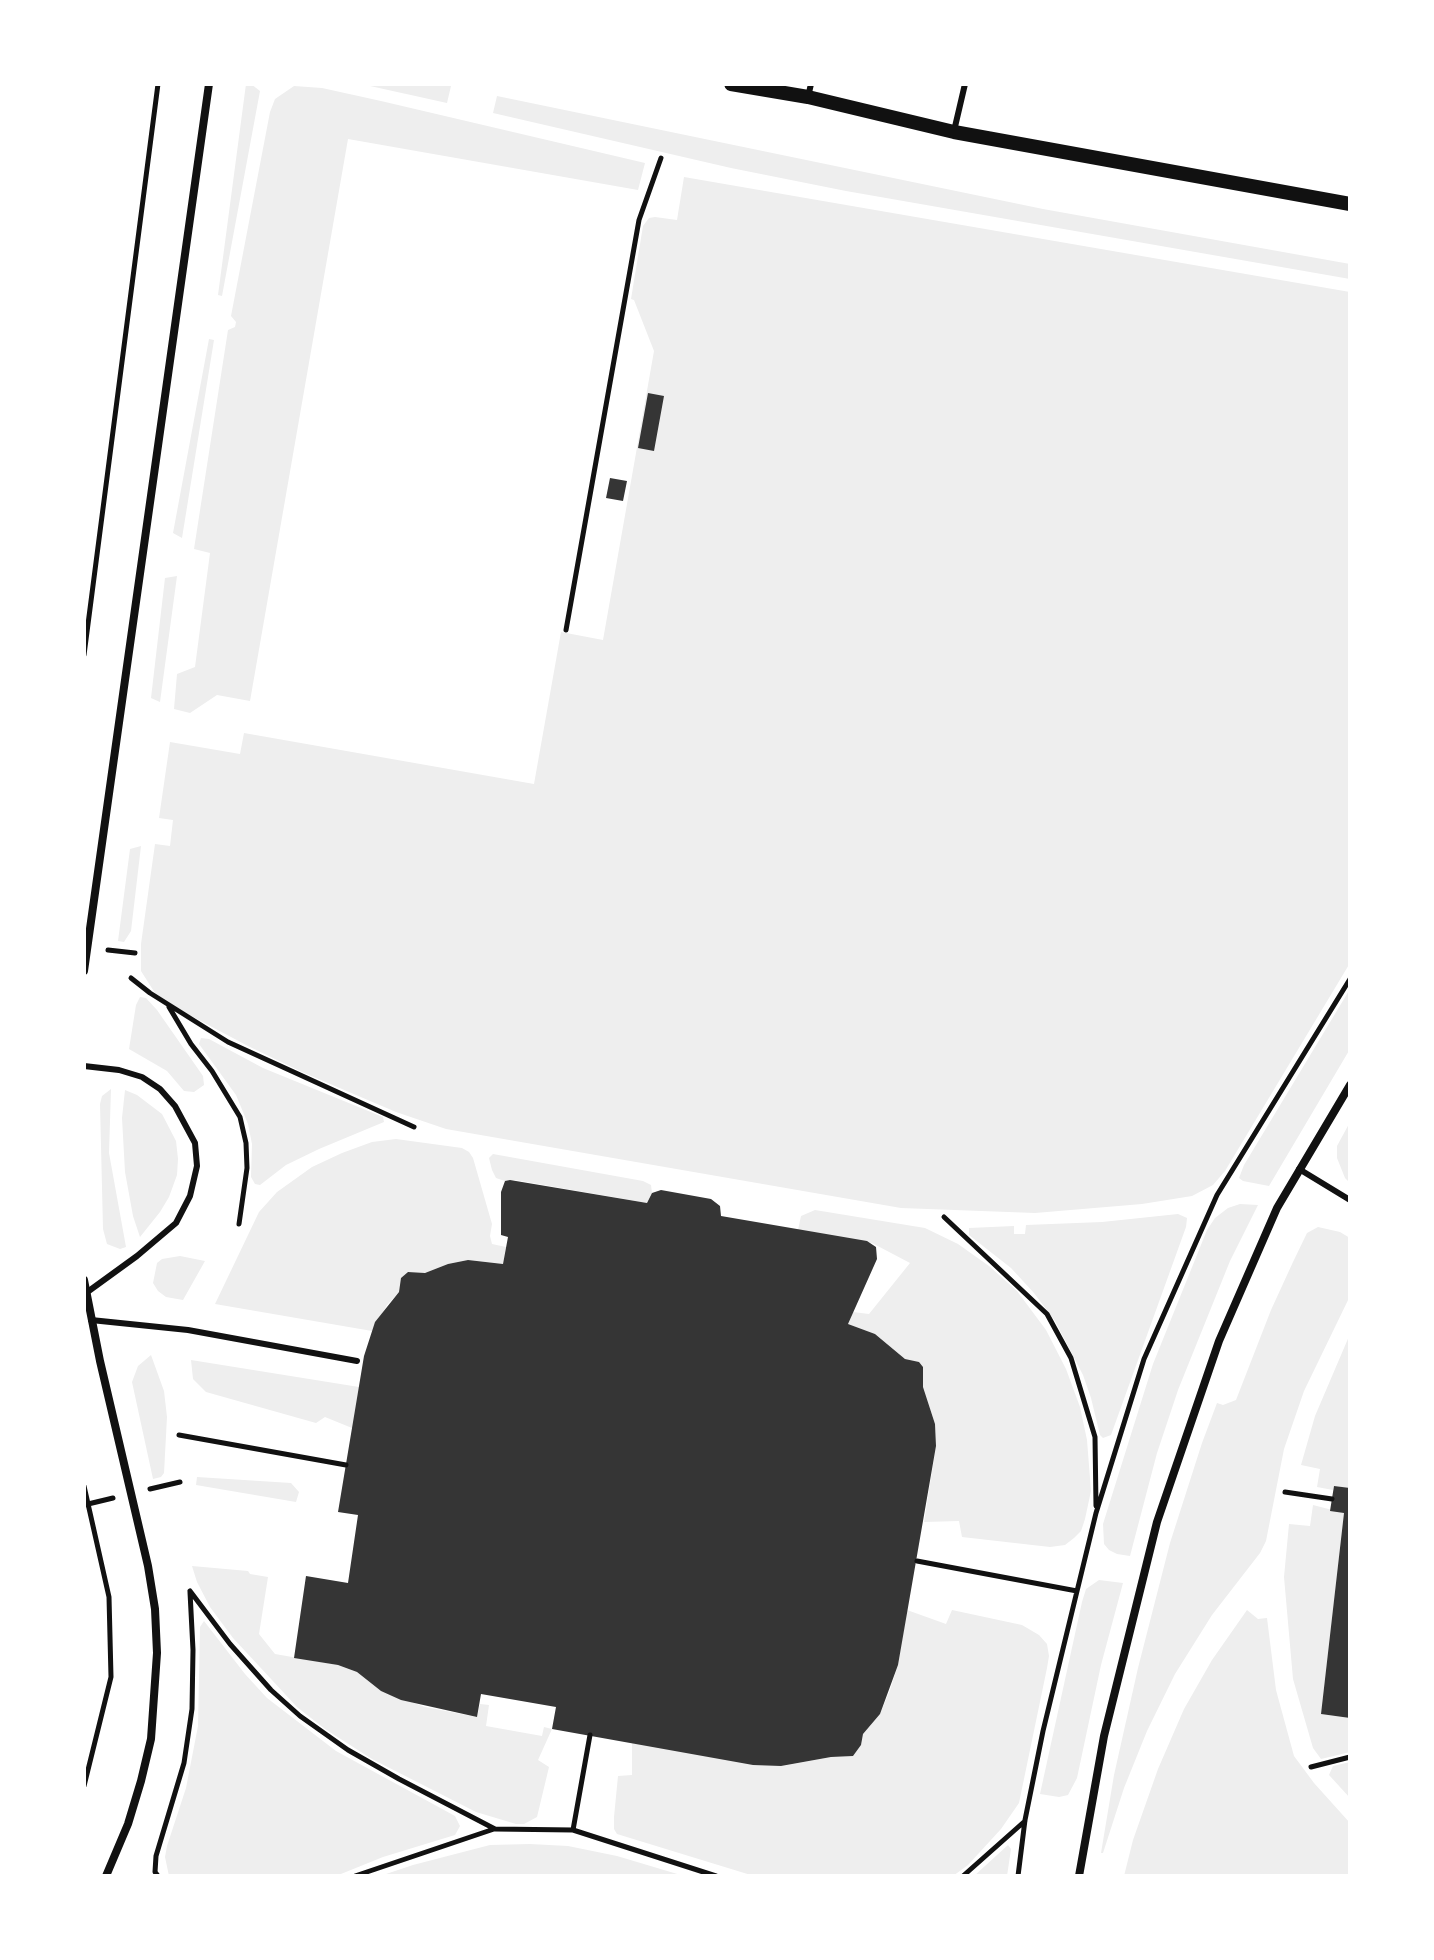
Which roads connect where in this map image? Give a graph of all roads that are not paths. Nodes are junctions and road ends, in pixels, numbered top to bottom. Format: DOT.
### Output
graph roads {
  1 [pos="209,84"];
  2 [pos="731,84"];
  3 [pos="965,84"];
  4 [pos="810,91"];
  5 [pos="954,132"];
  6 [pos="1350,204"];
  7 [pos="84,971"];
  8 [pos="84,1066"];
  9 [pos="1350,1085"];
  10 [pos="1299,1169"];
  11 [pos="1350,1200"];
  12 [pos="84,1280"];
  13 [pos="86,1293"];
  14 [pos="91,1320"];
  15 [pos="357,1361"];
  16 [pos="106,1876"];
  17 [pos="1079,1876"];
  1 -- 7 [label="street"];
  2 -- 4 [label="street"];
  3 -- 5 [label="lane"];
  4 -- 5 [label="street"];
  5 -- 6 [label="street"];
  8 -- 13 [label="lane"];
  9 -- 10 [label="street"];
  10 -- 11 [label="lane"];
  10 -- 17 [label="street"];
  12 -- 13 [label="street"];
  13 -- 14 [label="street"];
  14 -- 15 [label="lane"];
  14 -- 16 [label="street"];
}
